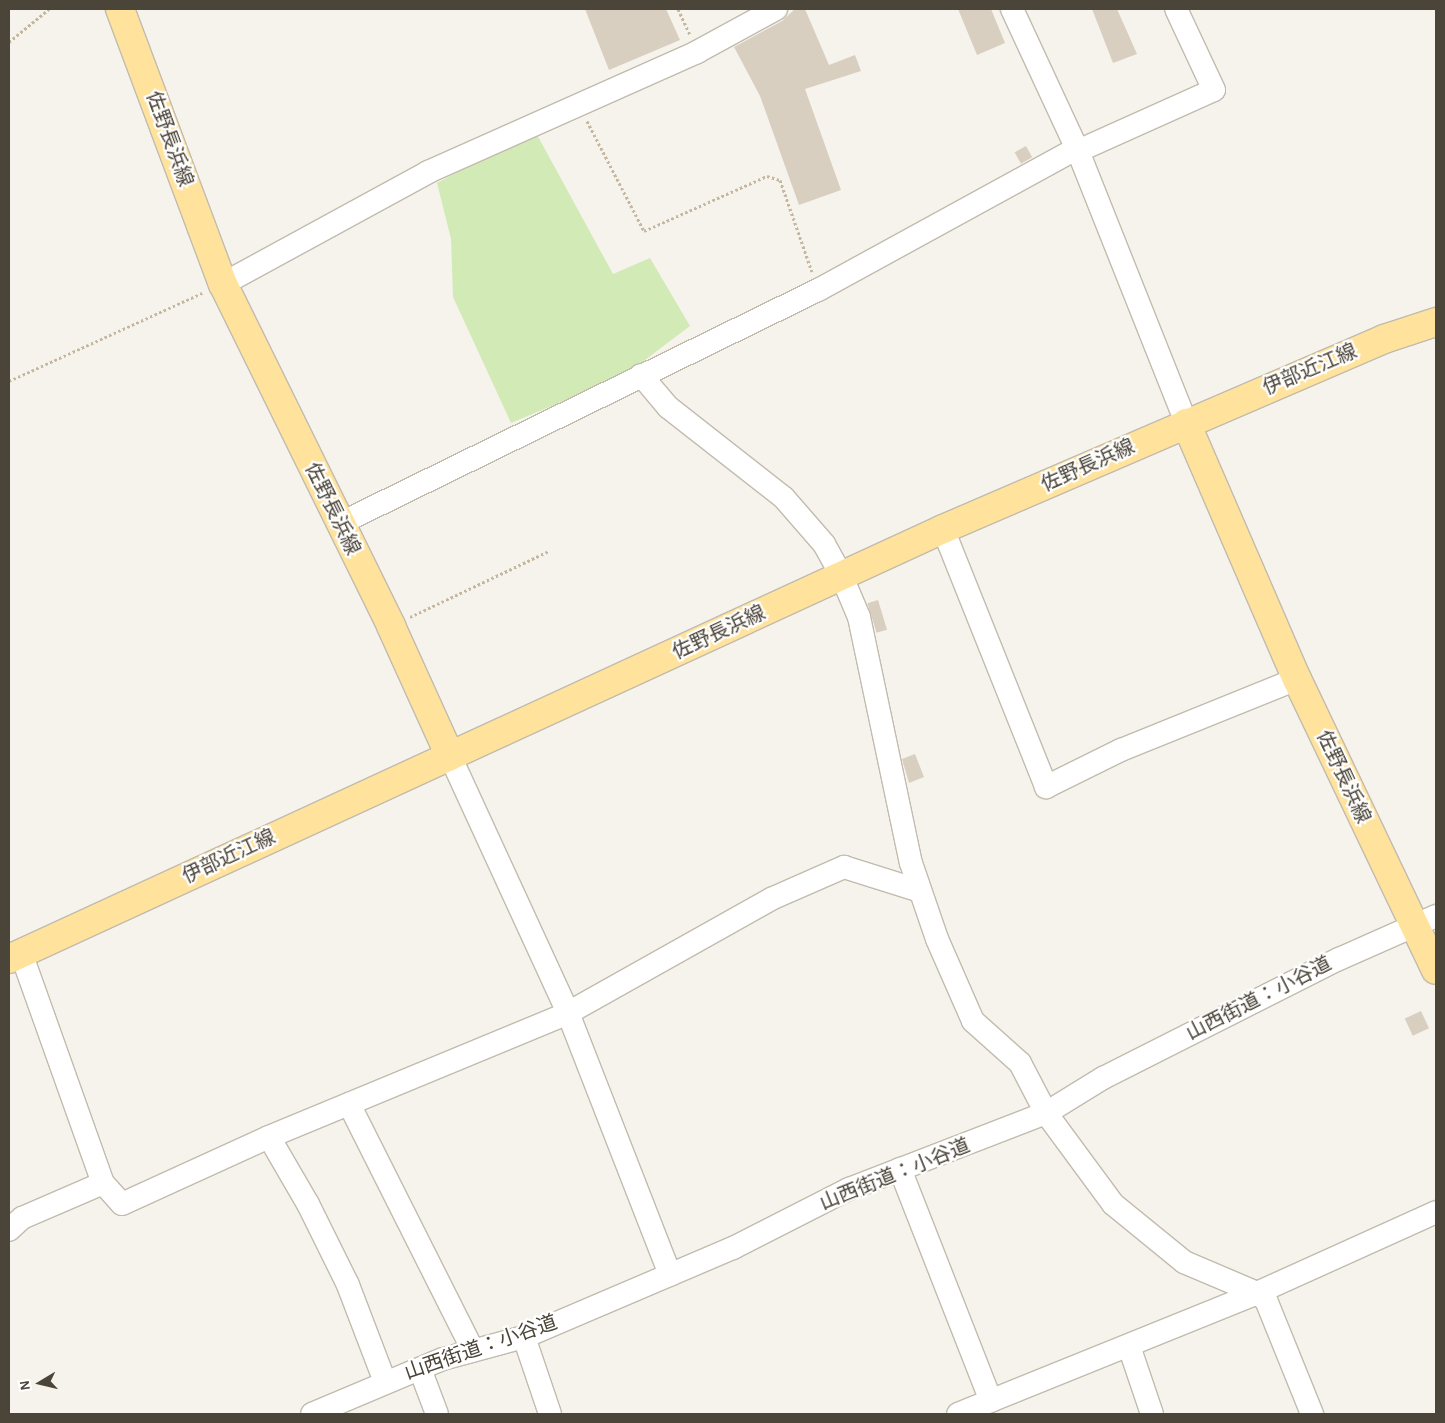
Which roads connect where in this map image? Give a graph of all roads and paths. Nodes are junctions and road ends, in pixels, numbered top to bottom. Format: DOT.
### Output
graph roads {
  1 [pos="49,9"];
  2 [pos="120,9"];
  3 [pos="678,9"];
  4 [pos="776,9"];
  5 [pos="1012,9"];
  6 [pos="1176,9"];
  7 [pos="9,42"];
  8 [pos="697,52"];
  9 [pos="578,103"];
  10 [pos="1077,150"];
  11 [pos="223,284"];
  12 [pos="818,290"];
  13 [pos="1436,322"];
  14 [pos="640,376"];
  15 [pos="9,381"];
  16 [pos="1186,423"];
  17 [pos="339,524"];
  18 [pos="943,529"];
  19 [pos="548,551"];
  20 [pos="842,577"];
  21 [pos="391,626"];
  22 [pos="1297,680"];
  23 [pos="450,756"];
  24 [pos="920,891"];
  25 [pos="1425,920"];
  26 [pos="15,956"];
  27 [pos="1436,970"];
  28 [pos="568,1014"];
  29 [pos="349,1104"];
  30 [pos="1046,1113"];
  31 [pos="269,1137"];
  32 [pos="900,1169"];
  33 [pos="103,1183"];
  34 [pos="1436,1212"];
  35 [pos="9,1230"];
  36 [pos="670,1275"];
  37 [pos="1256,1293"];
  38 [pos="524,1337"];
  39 [pos="1129,1346"];
  40 [pos="473,1351"];
  41 [pos="420,1368"];
  42 [pos="385,1382"];
  43 [pos="974,1410"];
  44 [pos="312,1414"];
  45 [pos="437,1414"];
  46 [pos="550,1414"];
  47 [pos="1152,1414"];
  48 [pos="1312,1414"];
  1 -- 7 [label="path"];
  2 -- 11 [label="main road, 佐野長浜線"];
  3 -- 8 [label="path"];
  4 -- 8 [label="street"];
  5 -- 10 [label="street"];
  6 -- 10 [label="street"];
  8 -- 9 [label="street"];
  9 -- 11 [label="street"];
  9 -- 12 [label="path"];
  10 -- 12 [label="street"];
  10 -- 16 [label="street"];
  11 -- 15 [label="path"];
  11 -- 17 [label="main road, 佐野長浜線"];
  12 -- 14 [label="street"];
  13 -- 16 [label="main road, 伊部近江線"];
  14 -- 17 [label="street"];
  14 -- 20 [label="street"];
  16 -- 18 [label="main road, 佐野長浜線"];
  16 -- 22 [label="main road, 佐野長浜線"];
  17 -- 21 [label="main road, 佐野長浜線"];
  18 -- 20 [label="main road, 佐野長浜線"];
  18 -- 22 [label="street"];
  19 -- 21 [label="path"];
  20 -- 23 [label="main road, 佐野長浜線"];
  20 -- 24 [label="street"];
  21 -- 23 [label="main road, 佐野長浜線"];
  22 -- 25 [label="main road, 佐野長浜線"];
  23 -- 26 [label="main road, 伊部近江線"];
  23 -- 28 [label="street"];
  24 -- 28 [label="street"];
  24 -- 30 [label="street"];
  25 -- 27 [label="main road, 佐野長浜線"];
  25 -- 30 [label="street, 山西街道：小谷道"];
  26 -- 33 [label="street"];
  28 -- 29 [label="street"];
  28 -- 36 [label="street"];
  29 -- 31 [label="street"];
  29 -- 40 [label="street"];
  30 -- 32 [label="street, 山西街道：小谷道"];
  30 -- 37 [label="street"];
  31 -- 33 [label="street"];
  31 -- 42 [label="street"];
  32 -- 36 [label="street, 山西街道：小谷道"];
  32 -- 43 [label="street"];
  33 -- 35 [label="street"];
  34 -- 37 [label="street"];
  36 -- 38 [label="street, 山西街道：小谷道"];
  37 -- 39 [label="street"];
  37 -- 48 [label="street"];
  38 -- 40 [label="street, 山西街道：小谷道"];
  38 -- 46 [label="street"];
  39 -- 43 [label="street"];
  39 -- 47 [label="street"];
  40 -- 41 [label="street, 山西街道：小谷道"];
  41 -- 42 [label="street, 山西街道：小谷道"];
  41 -- 45 [label="street"];
  42 -- 44 [label="street, 山西街道：小谷道"];
}
